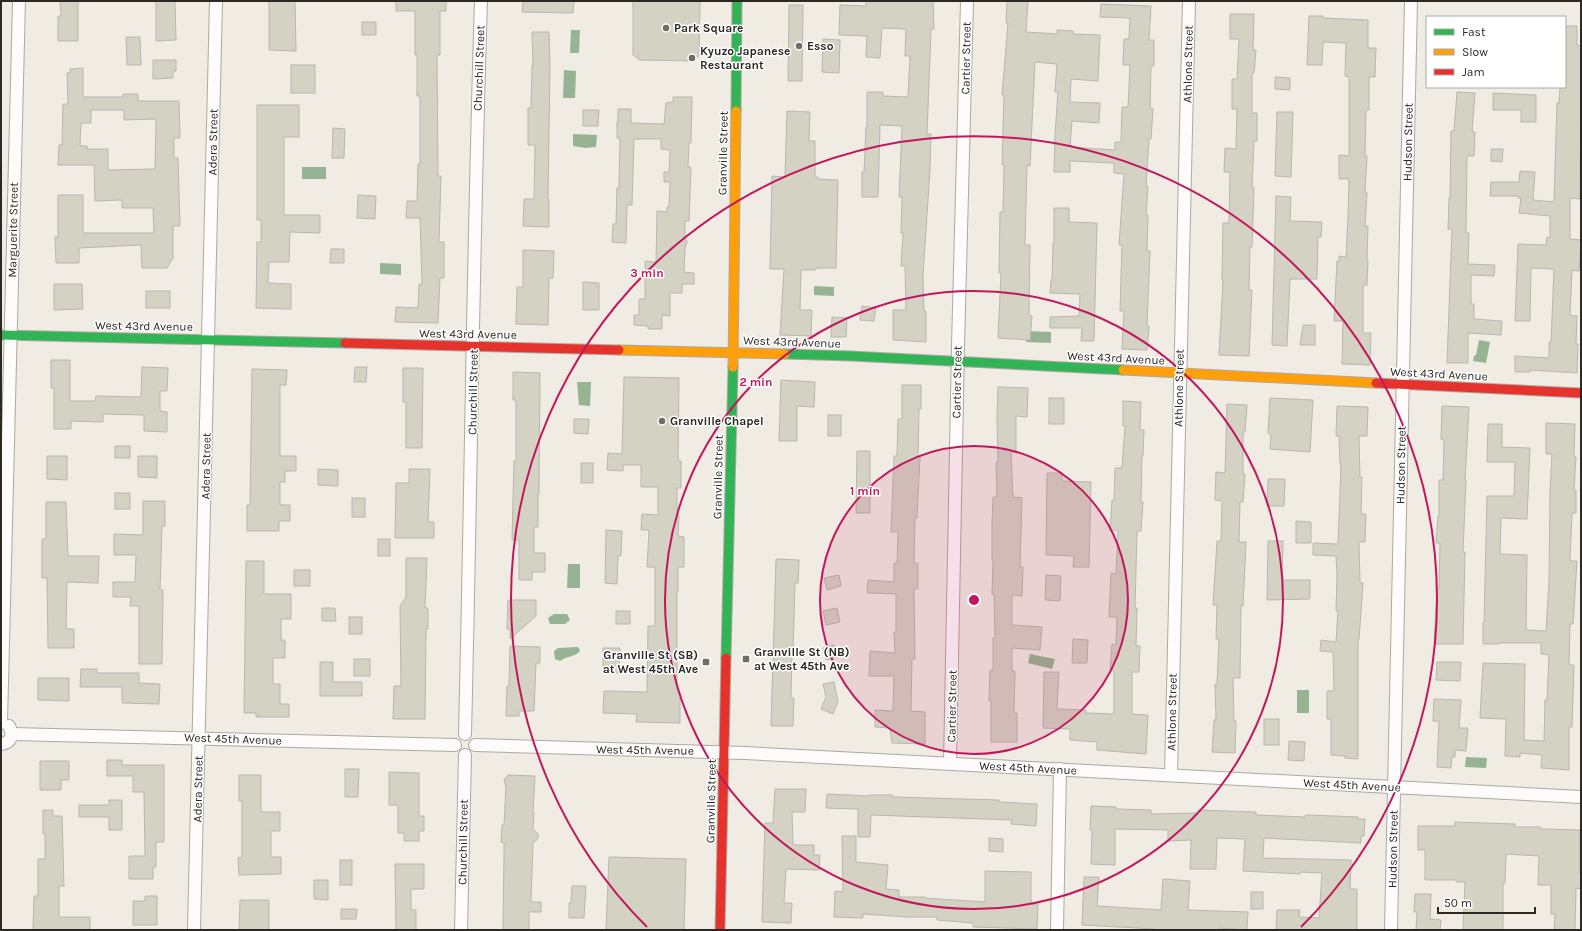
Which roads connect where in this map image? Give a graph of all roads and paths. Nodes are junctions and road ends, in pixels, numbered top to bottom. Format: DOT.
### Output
graph roads {
  1 [pos="19,1"];
  2 [pos="216,1"];
  3 [pos="481,1"];
  4 [pos="738,1"];
  5 [pos="967,1"];
  6 [pos="1189,1"];
  7 [pos="1411,1"];
  8 [pos="6,335"];
  9 [pos="209,339"];
  10 [pos="474,346"];
  11 [pos="732,352"];
  12 [pos="958,362"];
  13 [pos="1180,373"];
  14 [pos="1403,383"];
  15 [pos="1581,393"];
  16 [pos="1,723"];
  17 [pos="12,734"];
  18 [pos="465,734"];
  19 [pos="199,738"];
  20 [pos="1,744"];
  21 [pos="455,745"];
  22 [pos="476,745"];
  23 [pos="724,752"];
  24 [pos="465,755"];
  25 [pos="950,764"];
  26 [pos="1060,769"];
  27 [pos="1171,775"];
  28 [pos="1395,787"];
  29 [pos="1581,797"];
  30 [pos="194,930"];
  31 [pos="461,930"];
  32 [pos="720,930"];
  33 [pos="1057,930"];
  34 [pos="1391,930"];
  1 -- 8 [label="street, Marguerite Street"];
  2 -- 9 [label="street, Adera Street"];
  3 -- 10 [label="street, Churchill Street"];
  4 -- 11 [label="main road, Granville Street"];
  5 -- 12 [label="street, Cartier Street"];
  6 -- 13 [label="street, Athlone Street"];
  7 -- 14 [label="street, Hudson Street"];
  8 -- 9 [label="main road, West 43rd Avenue"];
  8 -- 16 [label="street, Marguerite Street"];
  9 -- 10 [label="main road, West 43rd Avenue"];
  9 -- 19 [label="street, Adera Street"];
  10 -- 11 [label="main road, West 43rd Avenue"];
  10 -- 18 [label="street, Churchill Street"];
  11 -- 12 [label="main road, West 43rd Avenue"];
  11 -- 23 [label="main road, Granville Street"];
  12 -- 13 [label="main road, West 43rd Avenue"];
  12 -- 25 [label="street, Cartier Street"];
  13 -- 14 [label="main road, West 43rd Avenue"];
  13 -- 27 [label="street, Athlone Street"];
  14 -- 15 [label="main road, West 43rd Avenue"];
  14 -- 28 [label="street, Hudson Street"];
  16 -- 17 [label="street"];
  17 -- 19 [label="street, West 45th Avenue"];
  17 -- 20 [label="street"];
  18 -- 21 [label="street"];
  18 -- 22 [label="street"];
  19 -- 21 [label="street, West 45th Avenue"];
  19 -- 30 [label="street, Adera Street"];
  21 -- 24 [label="street"];
  22 -- 23 [label="street, West 45th Avenue"];
  22 -- 24 [label="street"];
  23 -- 25 [label="street, West 45th Avenue"];
  23 -- 32 [label="main road, Granville Street"];
  24 -- 31 [label="street, Churchill Street"];
  25 -- 26 [label="street, West 45th Avenue"];
  26 -- 27 [label="street, West 45th Avenue"];
  26 -- 33 [label="street"];
  27 -- 28 [label="street, West 45th Avenue"];
  28 -- 29 [label="street, West 45th Avenue"];
  28 -- 34 [label="street, Hudson Street"];
}
